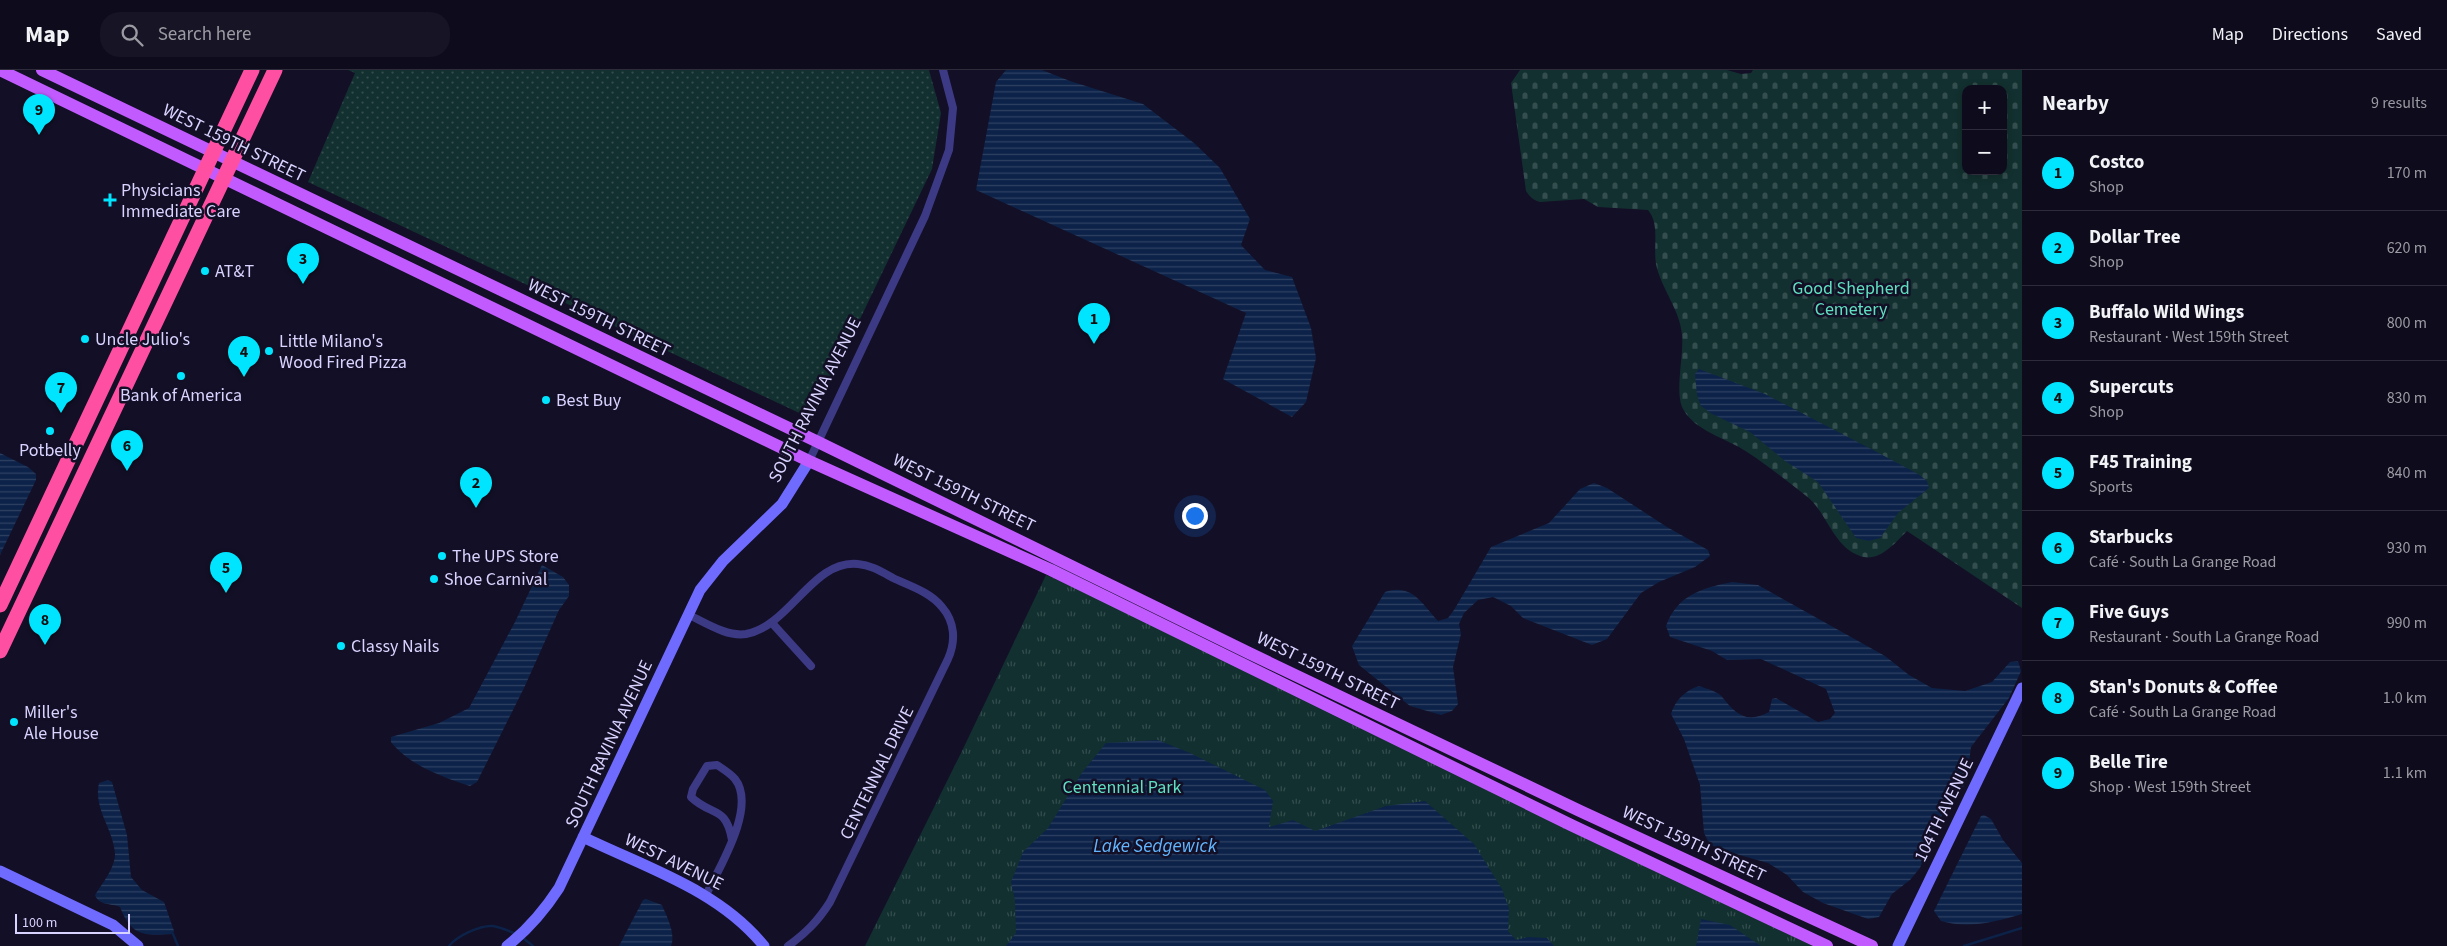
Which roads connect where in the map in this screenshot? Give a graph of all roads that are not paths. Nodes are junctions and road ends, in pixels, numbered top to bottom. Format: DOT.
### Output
graph roads {
  1 [pos="0,70"];
  2 [pos="42,70"];
  3 [pos="252,70"];
  4 [pos="276,70"];
  5 [pos="943,70"];
  6 [pos="213,152"];
  7 [pos="233,161"];
  8 [pos="205,170"];
  9 [pos="224,179"];
  10 [pos="818,442"];
  11 [pos="809,461"];
  12 [pos="0,605"];
  13 [pos="689,615"];
  14 [pos="772,623"];
  15 [pos="0,651"];
  16 [pos="811,666"];
  17 [pos="2022,688"];
  18 [pos="1580,811"];
  19 [pos="1572,825"];
  20 [pos="583,838"];
  21 [pos="732,840"];
  22 [pos="0,871"];
  23 [pos="706,895"];
  24 [pos="138,946"];
  25 [pos="507,946"];
  26 [pos="764,946"];
  27 [pos="788,946"];
  28 [pos="1827,946"];
  29 [pos="1872,946"];
  30 [pos="1898,946"];
  1 -- 8 [label="main road, WEST 159TH STREET"];
  2 -- 6 [label="main road, WEST 159TH STREET"];
  3 -- 6 [label="highway"];
  4 -- 7 [label="highway"];
  5 -- 10 [label="street, SOUTH RAVINIA AVENUE"];
  6 -- 7 [label="main road, WEST 159TH STREET"];
  6 -- 8 [label="highway"];
  7 -- 9 [label="highway"];
  7 -- 10 [label="main road, WEST 159TH STREET"];
  8 -- 9 [label="main road, WEST 159TH STREET"];
  8 -- 12 [label="highway"];
  9 -- 11 [label="main road, WEST 159TH STREET"];
  9 -- 15 [label="highway"];
  10 -- 11 [label="street, SOUTH RAVINIA AVENUE"];
  10 -- 18 [label="main road, WEST 159TH STREET"];
  11 -- 13 [label="street, SOUTH RAVINIA AVENUE"];
  11 -- 19 [label="main road, WEST 159TH STREET"];
  13 -- 14 [label="street"];
  13 -- 20 [label="street, SOUTH RAVINIA AVENUE"];
  14 -- 16 [label="street"];
  14 -- 27 [label="street, CENTENNIAL DRIVE"];
  17 -- 30 [label="street, 104TH AVENUE"];
  18 -- 19 [label="main road"];
  18 -- 29 [label="main road, WEST 159TH STREET"];
  19 -- 28 [label="main road, WEST 159TH STREET"];
  20 -- 23 [label="street, WEST AVENUE"];
  20 -- 25 [label="street, SOUTH RAVINIA AVENUE"];
  21 -- 21 [label="street"];
  21 -- 23 [label="street"];
  22 -- 24 [label="street"];
  23 -- 26 [label="street, WEST AVENUE"];
}
